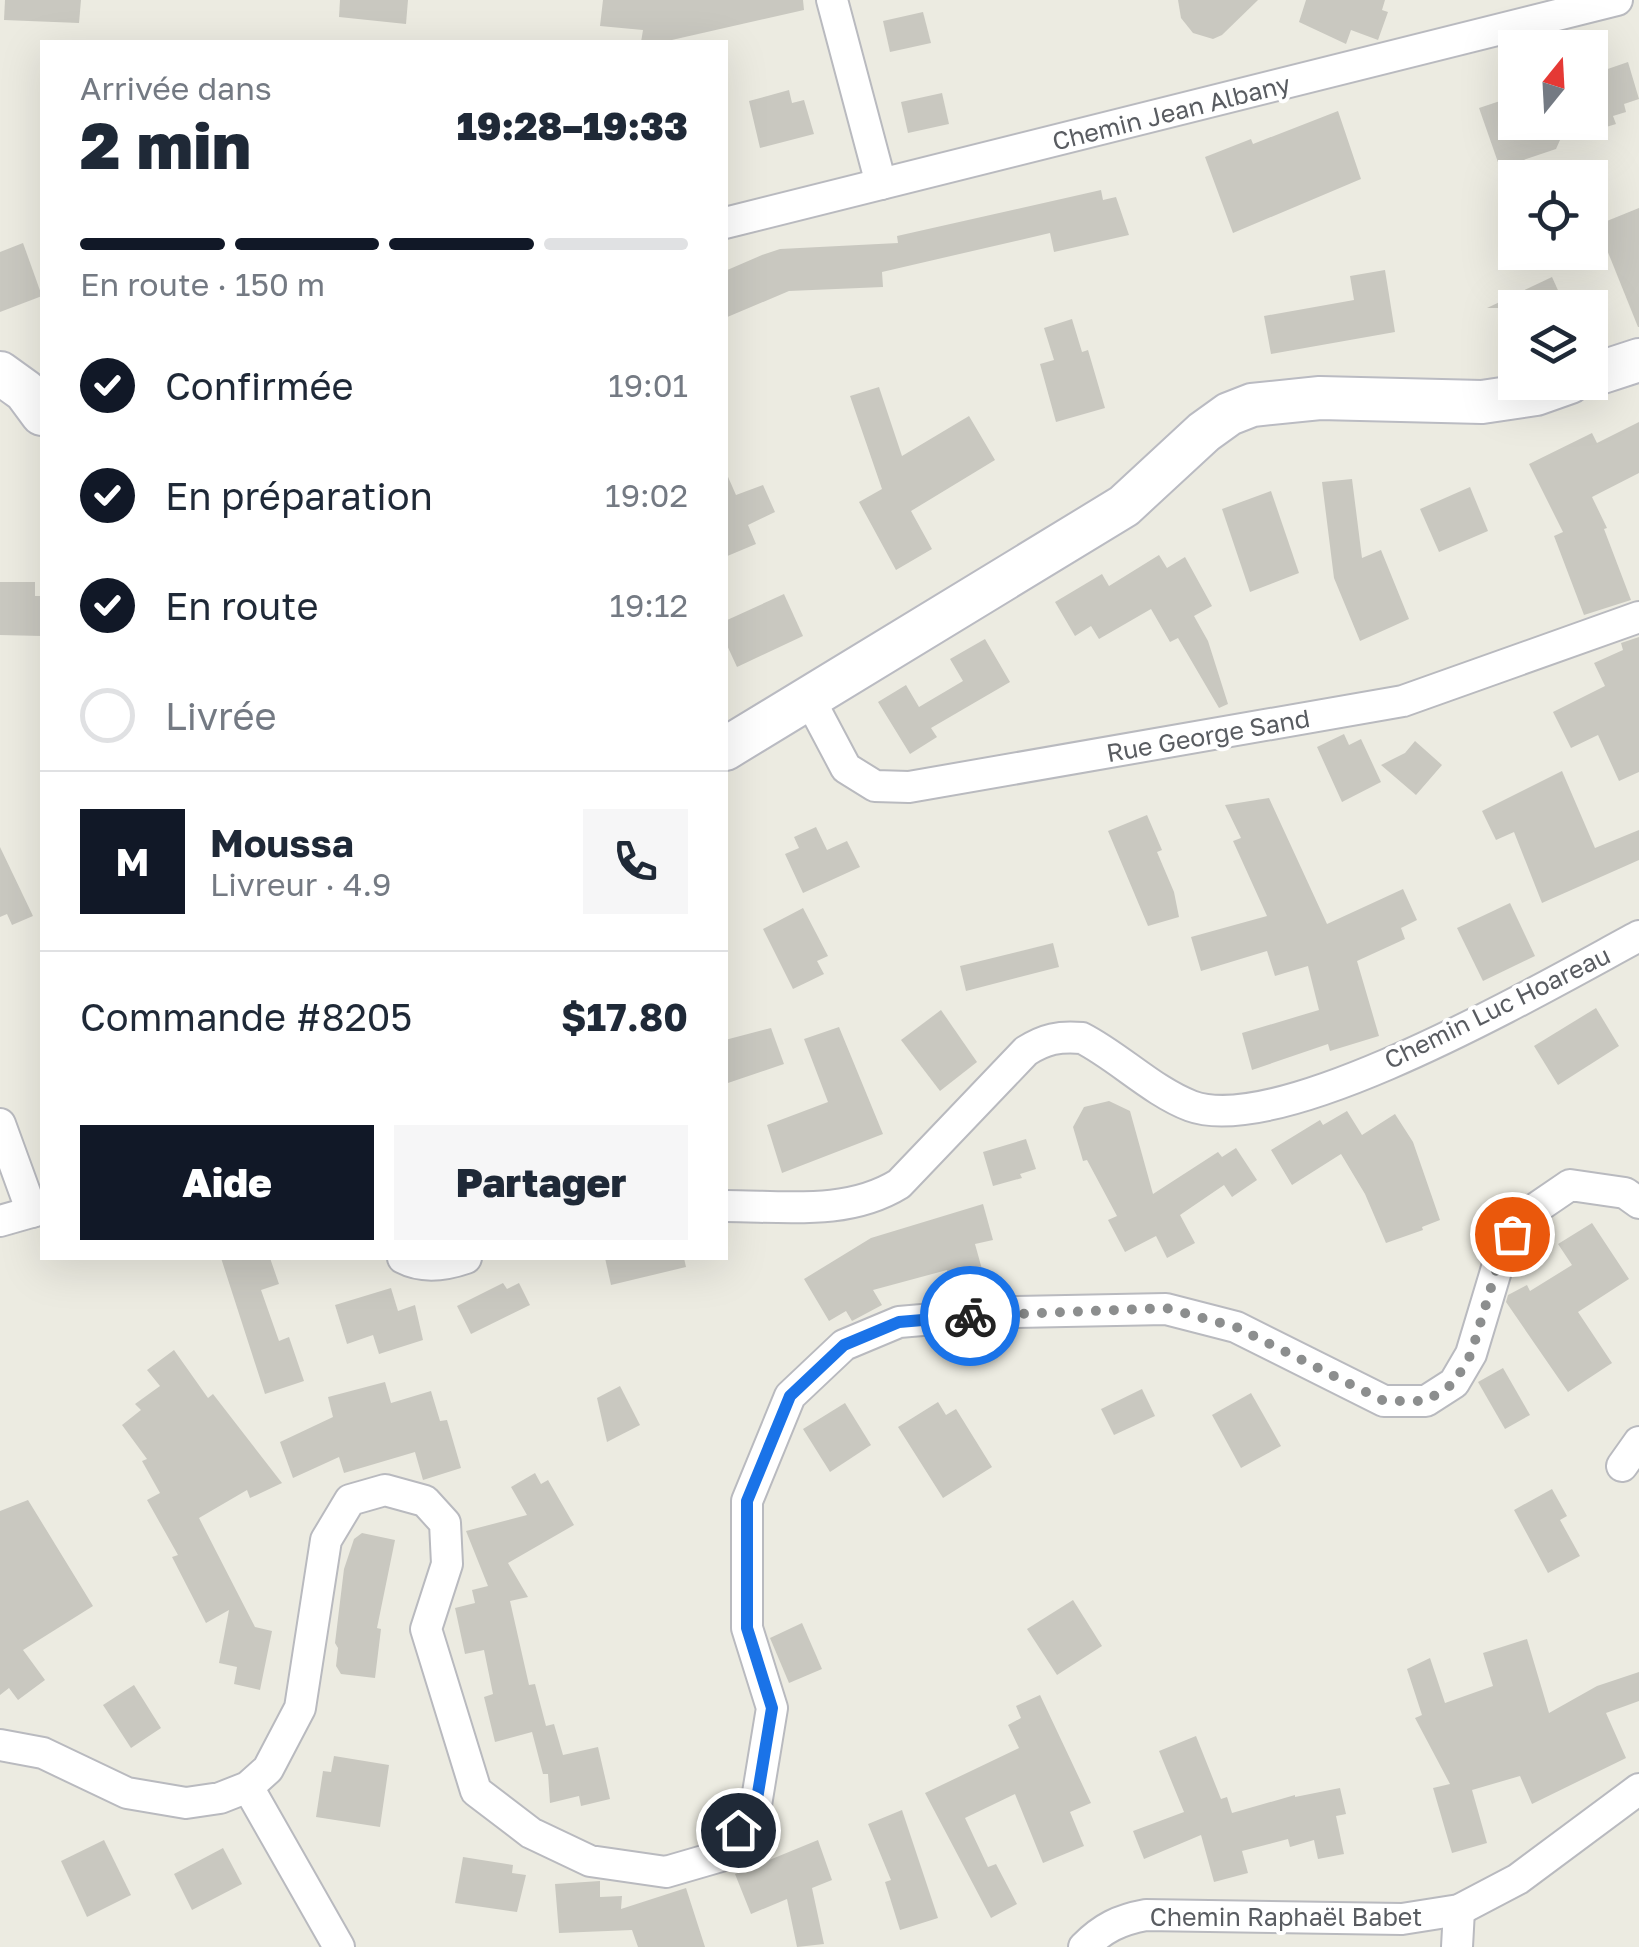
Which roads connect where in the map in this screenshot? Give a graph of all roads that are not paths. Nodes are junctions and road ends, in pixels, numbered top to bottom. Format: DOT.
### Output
graph roads {
  1 [pos="832,0"];
  2 [pos="1618,0"];
  3 [pos="881,184"];
  4 [pos="728,222"];
  5 [pos="1639,360"];
  6 [pos="1608,370"];
  7 [pos="0,373"];
  8 [pos="1498,400"];
  9 [pos="40,411"];
  10 [pos="1639,617"];
  11 [pos="810,700"];
  12 [pos="728,741"];
  13 [pos="1639,936"];
  14 [pos="0,1124"];
  15 [pos="1639,1203"];
  16 [pos="728,1206"];
  17 [pos="37,1210"];
  18 [pos="0,1221"];
  19 [pos="406,1260"];
  20 [pos="461,1260"];
  21 [pos="0,1745"];
  22 [pos="248,1787"];
  23 [pos="1639,1789"];
  24 [pos="1458,1910"];
  25 [pos="338,1947"];
  26 [pos="1084,1947"];
  27 [pos="1456,1947"];
  1 -- 3 [label="street"];
  2 -- 3 [label="street, Chemin Jean Albany"];
  3 -- 4 [label="street, Chemin Jean Albany"];
  5 -- 6 [label="main road"];
  7 -- 9 [label="main road"];
  8 -- 11 [label="main road"];
  10 -- 11 [label="street, Rue George Sand"];
  11 -- 12 [label="main road"];
  13 -- 16 [label="street, Chemin Luc Hoareau"];
  14 -- 17 [label="street"];
  15 -- 22 [label="street"];
  17 -- 18 [label="street"];
  19 -- 20 [label="street"];
  21 -- 22 [label="street"];
  22 -- 25 [label="street"];
  23 -- 24 [label="street, Chemin Raphaël Babet"];
  24 -- 26 [label="street, Chemin Raphaël Babet"];
  24 -- 27 [label="street"];
}
